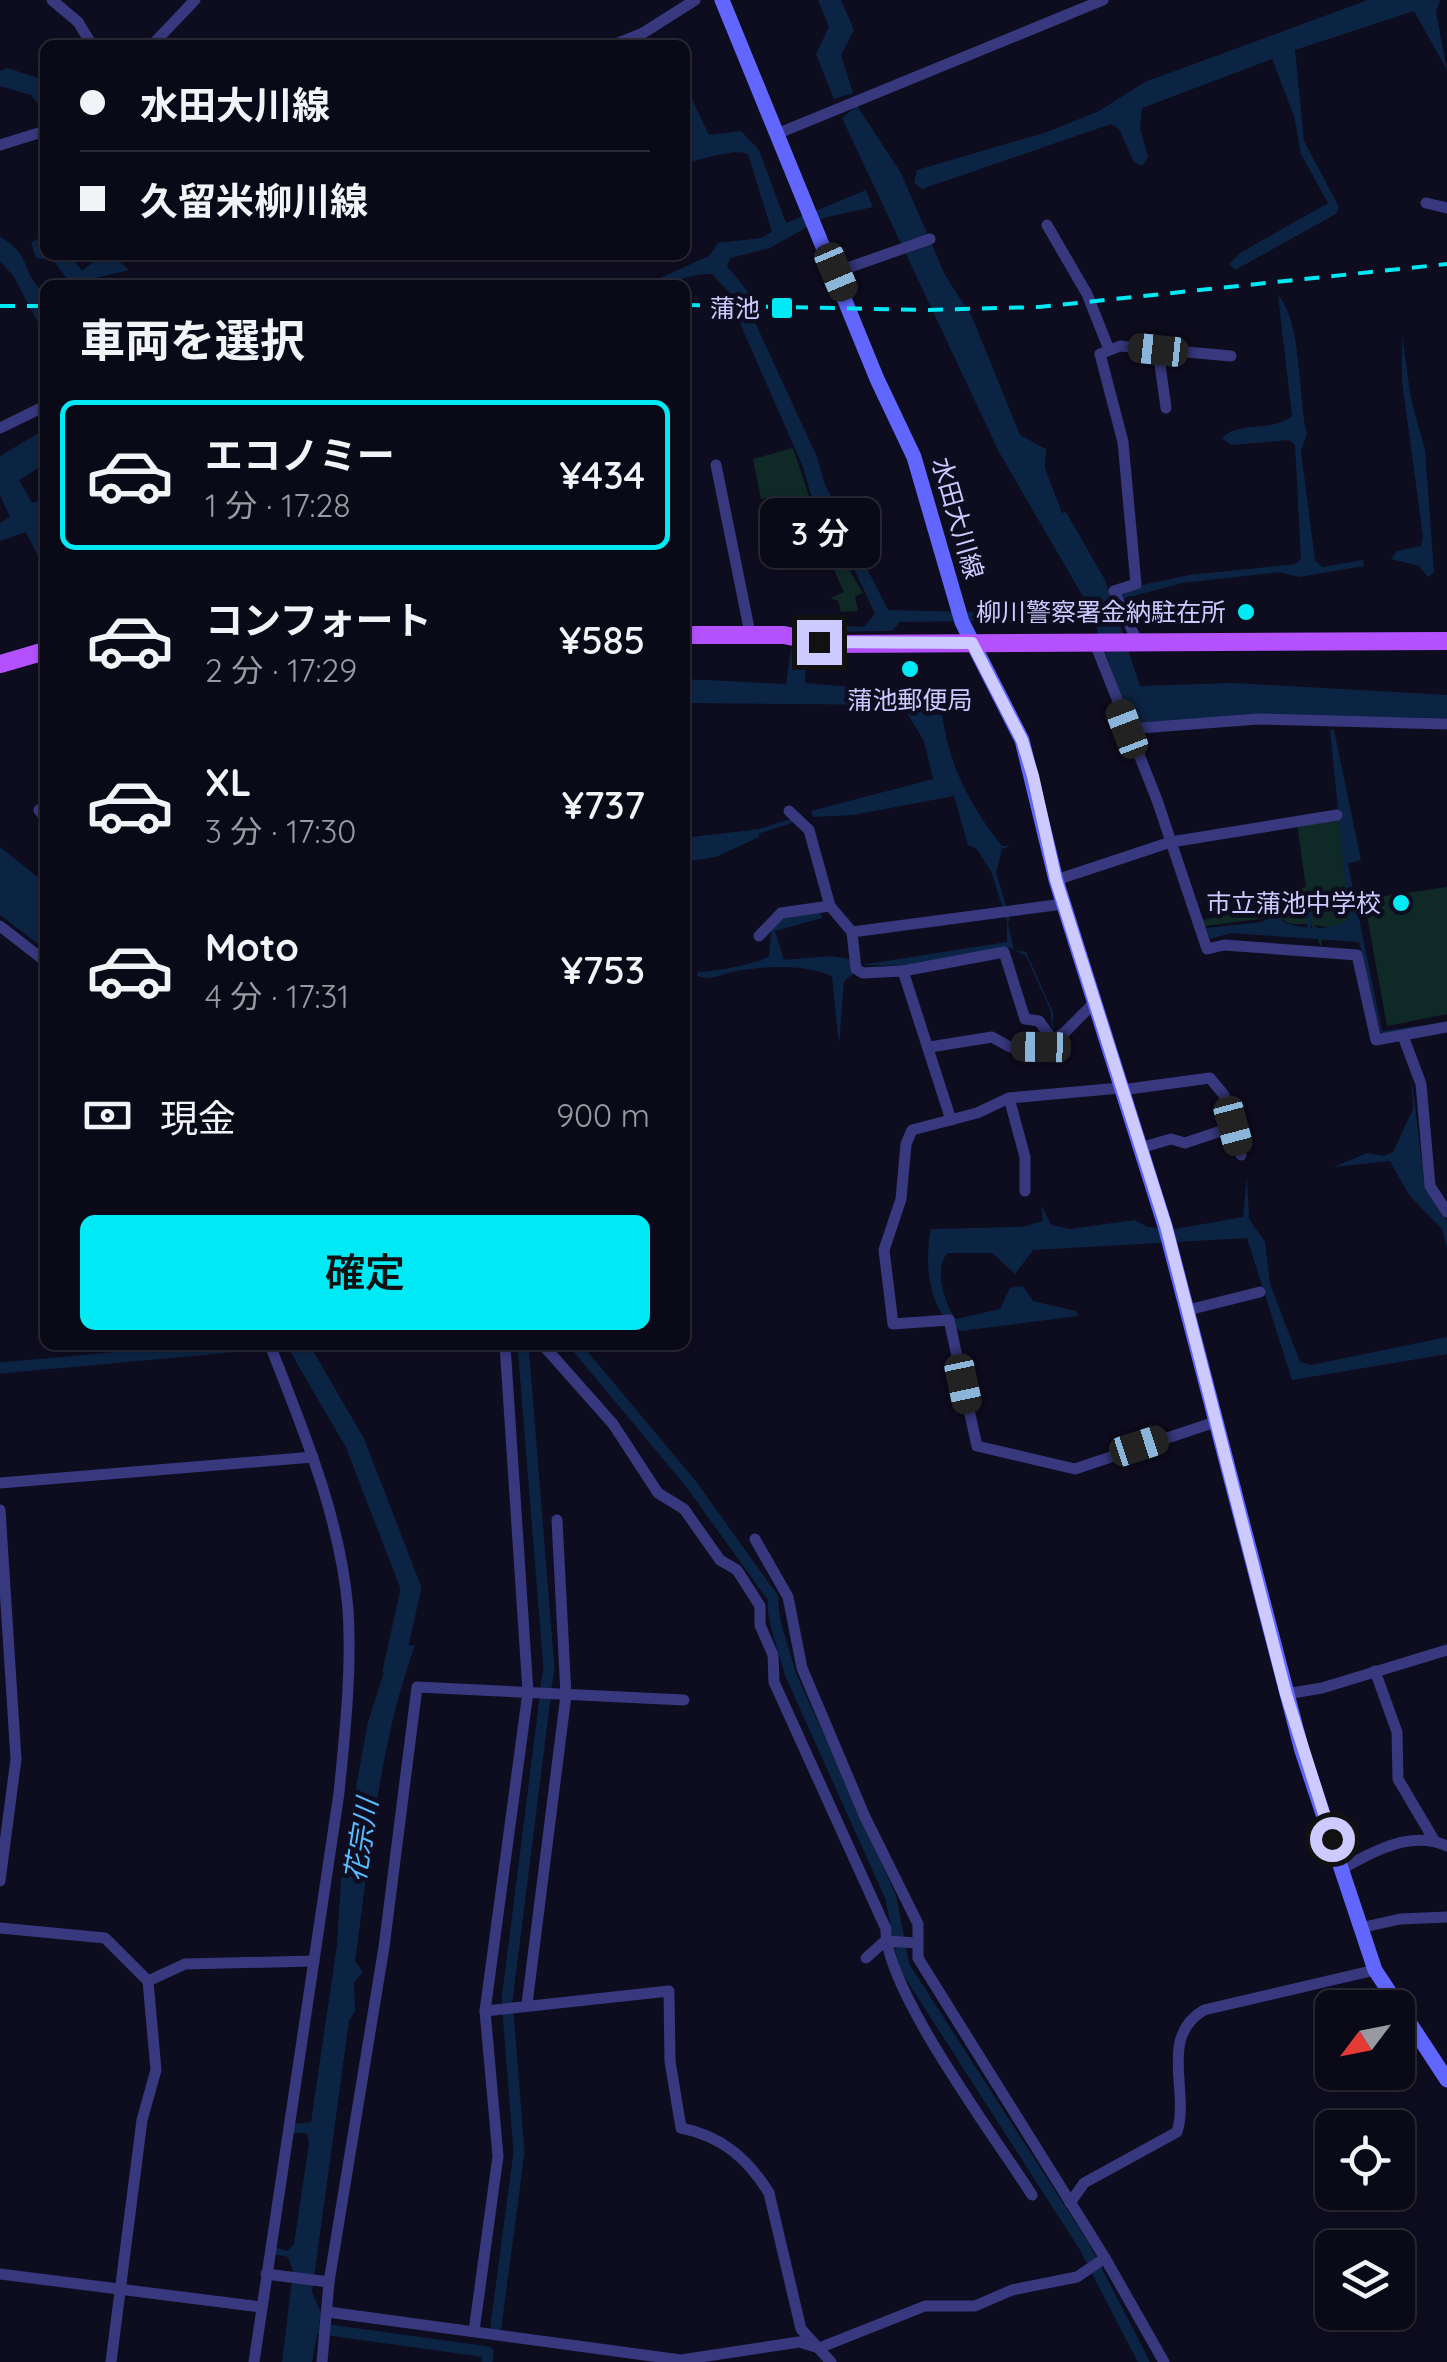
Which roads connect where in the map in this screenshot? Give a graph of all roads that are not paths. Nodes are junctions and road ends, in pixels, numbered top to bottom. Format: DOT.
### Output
graph roads {
  1 [pos="52,0"];
  2 [pos="195,0"];
  3 [pos="695,0"];
  4 [pos="722,0"];
  5 [pos="1103,0"];
  6 [pos="89,40"];
  7 [pos="157,40"];
  8 [pos="626,40"];
  9 [pos="40,133"];
  10 [pos="780,133"];
  11 [pos="0,145"];
  12 [pos="1426,204"];
  13 [pos="1447,208"];
  14 [pos="1047,225"];
  15 [pos="930,238"];
  16 [pos="836,272"];
  17 [pos="1108,347"];
  18 [pos="1158,350"];
  19 [pos="1231,356"];
  20 [pos="40,408"];
  21 [pos="1166,408"];
  22 [pos="0,428"];
  23 [pos="716,465"];
  24 [pos="750,634"];
  25 [pos="690,635"];
  26 [pos="1096,641"];
  27 [pos="1134,641"];
  28 [pos="1447,642"];
  29 [pos="972,643"];
  30 [pos="40,652"];
  31 [pos="0,664"];
  32 [pos="1447,724"];
  33 [pos="1127,729"];
  34 [pos="789,811"];
  35 [pos="1338,815"];
  36 [pos="1171,842"];
  37 [pos="1056,880"];
  38 [pos="1063,904"];
  39 [pos="830,906"];
  40 [pos="0,926"];
  41 [pos="852,932"];
  42 [pos="759,936"];
  43 [pos="40,958"];
  44 [pos="903,972"];
  45 [pos="1093,1004"];
  46 [pos="1447,1026"];
  47 [pos="1403,1036"];
  48 [pos="1052,1040"];
  49 [pos="930,1048"];
  50 [pos="1121,1089"];
  51 [pos="1009,1098"];
  52 [pos="950,1120"];
  53 [pos="1233,1126"];
  54 [pos="1140,1148"];
  55 [pos="1240,1155"];
  56 [pos="1025,1191"];
  57 [pos="1447,1212"];
  58 [pos="1260,1292"];
  59 [pos="1188,1310"];
  60 [pos="272,1350"];
  61 [pos="505,1350"];
  62 [pos="547,1350"];
  63 [pos="1218,1421"];
  64 [pos="313,1457"];
  65 [pos="0,1483"];
  66 [pos="0,1510"];
  67 [pos="557,1520"];
  68 [pos="756,1538"];
  69 [pos="1447,1650"];
  70 [pos="1375,1671"];
  71 [pos="528,1692"];
  72 [pos="566,1694"];
  73 [pos="1286,1694"];
  74 [pos="684,1700"];
  75 [pos="2,1840"];
  76 [pos="1434,1840"];
  77 [pos="1447,1846"];
  78 [pos="1342,1869"];
  79 [pos="0,1881"];
  80 [pos="1447,1917"];
  81 [pos="0,1928"];
  82 [pos="1360,1928"];
  83 [pos="885,1942"];
  84 [pos="918,1943"];
  85 [pos="866,1958"];
  86 [pos="314,1961"];
  87 [pos="1375,1970"];
  88 [pos="148,1981"];
  89 [pos="527,2004"];
  90 [pos="485,2010"];
  91 [pos="1447,2080"];
  92 [pos="1032,2195"];
  93 [pos="1070,2203"];
  94 [pos="1105,2258"];
  95 [pos="0,2274"];
  96 [pos="270,2274"];
  97 [pos="325,2282"];
  98 [pos="119,2287"];
  99 [pos="261,2307"];
  100 [pos="328,2312"];
  101 [pos="474,2331"];
  102 [pos="819,2348"];
  103 [pos="681,2361"];
  104 [pos="111,2362"];
  105 [pos="254,2362"];
  106 [pos="322,2362"];
  107 [pos="831,2362"];
  108 [pos="1164,2362"];
  1 -- 6 [label="street"];
  2 -- 7 [label="street"];
  3 -- 8 [label="street"];
  4 -- 10 [label="main road, 水田大川線"];
  5 -- 10 [label="street"];
  9 -- 11 [label="street"];
  10 -- 16 [label="main road, 水田大川線"];
  12 -- 13 [label="street"];
  14 -- 17 [label="street"];
  15 -- 16 [label="street"];
  16 -- 29 [label="main road, 水田大川線"];
  17 -- 18 [label="street"];
  17 -- 27 [label="street"];
  18 -- 19 [label="street"];
  18 -- 21 [label="street"];
  20 -- 22 [label="street"];
  23 -- 24 [label="street"];
  24 -- 25 [label="main road"];
  24 -- 29 [label="main road"];
  26 -- 27 [label="main road"];
  26 -- 29 [label="main road"];
  26 -- 33 [label="street"];
  27 -- 28 [label="main road"];
  29 -- 37 [label="main road, 水田大川線"];
  30 -- 31 [label="main road"];
  32 -- 33 [label="street"];
  33 -- 36 [label="street"];
  34 -- 39 [label="street"];
  35 -- 36 [label="street"];
  36 -- 37 [label="street"];
  36 -- 47 [label="street"];
  37 -- 38 [label="main road, 水田大川線"];
  38 -- 41 [label="street"];
  38 -- 45 [label="main road, 水田大川線"];
  39 -- 41 [label="street"];
  39 -- 42 [label="street"];
  40 -- 43 [label="street"];
  41 -- 44 [label="street"];
  44 -- 48 [label="street"];
  44 -- 49 [label="street"];
  45 -- 48 [label="street"];
  45 -- 50 [label="main road, 水田大川線"];
  46 -- 47 [label="street"];
  47 -- 57 [label="street"];
  48 -- 49 [label="street"];
  49 -- 52 [label="street"];
  50 -- 51 [label="street"];
  50 -- 53 [label="street"];
  50 -- 54 [label="main road, 水田大川線"];
  51 -- 52 [label="street"];
  51 -- 56 [label="street"];
  52 -- 63 [label="street"];
  53 -- 54 [label="street"];
  53 -- 55 [label="street"];
  54 -- 59 [label="main road, 水田大川線"];
  58 -- 59 [label="street"];
  59 -- 63 [label="main road, 水田大川線"];
  60 -- 64 [label="street"];
  61 -- 71 [label="street"];
  62 -- 83 [label="street"];
  63 -- 73 [label="main road, 水田大川線"];
  64 -- 65 [label="street"];
  64 -- 86 [label="street"];
  66 -- 75 [label="street"];
  67 -- 72 [label="street"];
  68 -- 84 [label="street"];
  69 -- 70 [label="street"];
  70 -- 73 [label="street"];
  70 -- 76 [label="street"];
  71 -- 72 [label="street"];
  71 -- 90 [label="street"];
  71 -- 97 [label="street"];
  72 -- 74 [label="street"];
  72 -- 89 [label="street"];
  73 -- 78 [label="main road, 水田大川線"];
  75 -- 79 [label="street"];
  76 -- 77 [label="street"];
  76 -- 78 [label="street"];
  78 -- 82 [label="main road, 水田大川線"];
  80 -- 82 [label="street"];
  81 -- 88 [label="street"];
  82 -- 87 [label="main road, 水田大川線"];
  83 -- 84 [label="street"];
  83 -- 85 [label="street"];
  83 -- 92 [label="street"];
  84 -- 93 [label="street"];
  86 -- 88 [label="street"];
  86 -- 96 [label="street"];
  87 -- 91 [label="main road, 水田大川線"];
  87 -- 93 [label="street"];
  88 -- 98 [label="street"];
  89 -- 90 [label="street"];
  89 -- 102 [label="street"];
  90 -- 101 [label="street"];
  93 -- 94 [label="street"];
  94 -- 102 [label="street"];
  94 -- 108 [label="street"];
  95 -- 98 [label="street"];
  96 -- 97 [label="street"];
  96 -- 99 [label="street"];
  97 -- 100 [label="street"];
  98 -- 99 [label="street"];
  98 -- 104 [label="street"];
  99 -- 105 [label="street"];
  100 -- 101 [label="street"];
  100 -- 106 [label="street"];
  101 -- 103 [label="street"];
  102 -- 103 [label="street"];
  102 -- 107 [label="street"];
}
